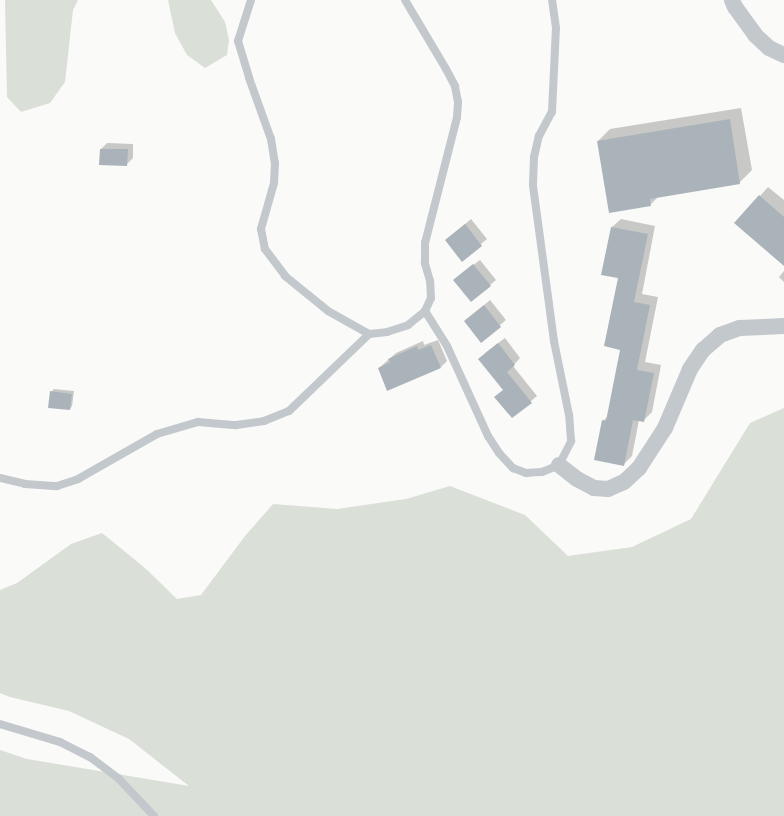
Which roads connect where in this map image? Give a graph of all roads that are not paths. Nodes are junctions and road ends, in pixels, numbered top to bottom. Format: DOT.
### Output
graph roads {
  1 [pos="252,0"];
  2 [pos="405,0"];
  3 [pos="552,0"];
  4 [pos="732,0"];
  5 [pos="784,55"];
  6 [pos="425,311"];
  7 [pos="784,326"];
  8 [pos="369,334"];
  9 [pos="558,465"];
  10 [pos="0,478"];
  11 [pos="0,724"];
  12 [pos="154,816"];
  1 -- 8 [label="lane"];
  2 -- 6 [label="lane"];
  3 -- 9 [label="lane"];
  4 -- 5 [label="street"];
  6 -- 8 [label="lane"];
  6 -- 9 [label="lane"];
  7 -- 9 [label="street"];
  8 -- 10 [label="lane"];
  11 -- 12 [label="lane"];
}
